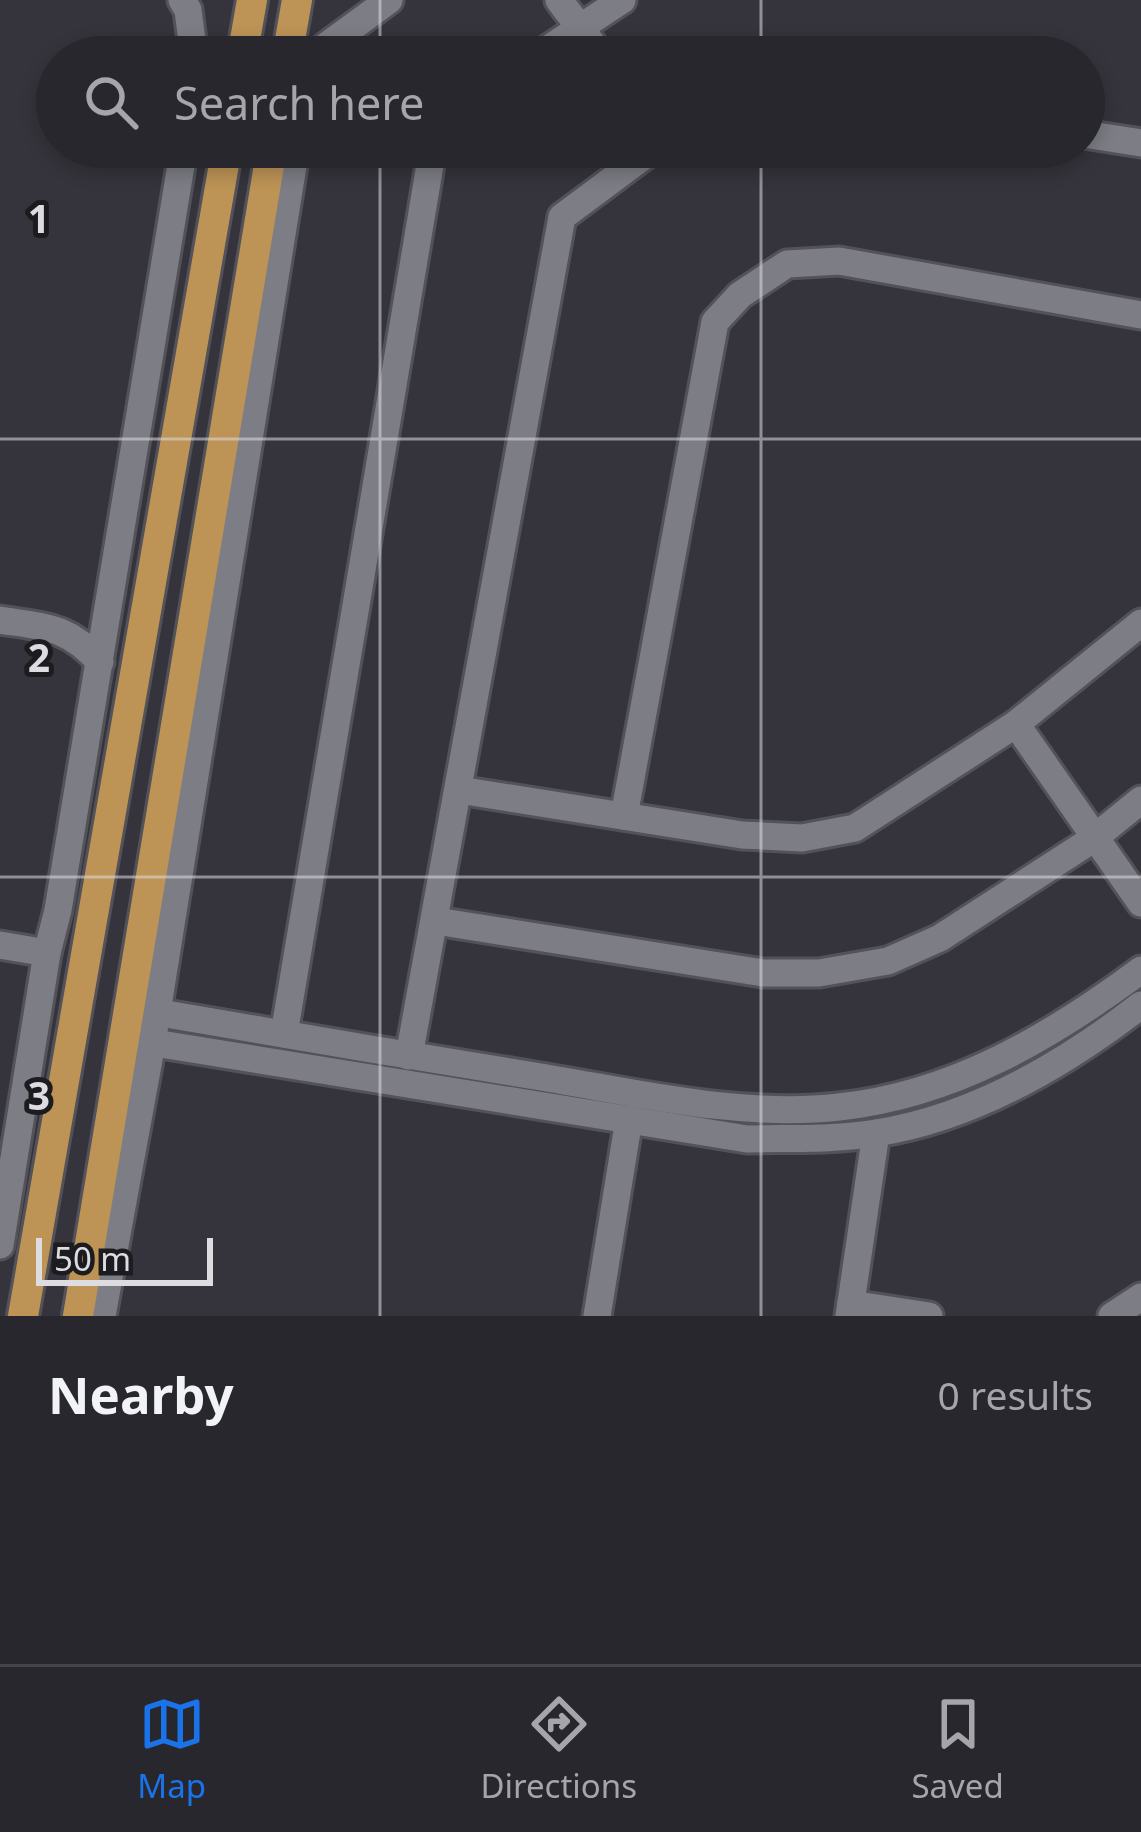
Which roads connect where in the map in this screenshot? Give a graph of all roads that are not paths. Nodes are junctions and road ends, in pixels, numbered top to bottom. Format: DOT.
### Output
graph roads {
  1 [pos="182,0"];
  2 [pos="252,0"];
  3 [pos="389,0"];
  4 [pos="560,0"];
  5 [pos="622,0"];
  6 [pos="297,1"];
  7 [pos="580,27"];
  8 [pos="191,36"];
  9 [pos="246,36"];
  10 [pos="291,36"];
  11 [pos="340,36"];
  12 [pos="567,36"];
  13 [pos="587,36"];
  14 [pos="1105,137"];
  15 [pos="1141,143"];
  16 [pos="181,168"];
  17 [pos="223,168"];
  18 [pos="269,168"];
  19 [pos="292,168"];
  20 [pos="430,168"];
  21 [pos="628,168"];
  22 [pos="1141,315"];
  23 [pos="0,620"];
  24 [pos="1141,623"];
  25 [pos="100,662"];
  26 [pos="1016,724"];
  27 [pos="459,790"];
  28 [pos="1141,800"];
  29 [pos="624,816"];
  30 [pos="1093,839"];
  31 [pos="1141,903"];
  32 [pos="436,921"];
  33 [pos="0,945"];
  34 [pos="47,953"];
  35 [pos="1141,970"];
  36 [pos="1141,1005"];
  37 [pos="139,1025"];
  38 [pos="284,1034"];
  39 [pos="409,1056"];
  40 [pos="629,1119"];
  41 [pos="876,1133"];
  42 [pos="8,1191"];
  43 [pos="44,1197"];
  44 [pos="0,1245"];
  45 [pos="1141,1297"];
  46 [pos="850,1310"];
  47 [pos="23,1316"];
  48 [pos="78,1316"];
  49 [pos="102,1316"];
  50 [pos="597,1316"];
  51 [pos="929,1316"];
  52 [pos="1112,1316"];
  1 -- 8 [label="street"];
  2 -- 9 [label="main road"];
  3 -- 11 [label="street"];
  4 -- 7 [label="street"];
  5 -- 7 [label="street"];
  6 -- 10 [label="main road"];
  7 -- 12 [label="street"];
  7 -- 13 [label="street"];
  14 -- 15 [label="street"];
  16 -- 25 [label="street"];
  17 -- 43 [label="main road"];
  18 -- 37 [label="main road"];
  19 -- 37 [label="street"];
  20 -- 38 [label="street"];
  21 -- 27 [label="street"];
  22 -- 29 [label="street"];
  23 -- 25 [label="street"];
  24 -- 26 [label="street"];
  25 -- 34 [label="street"];
  26 -- 29 [label="street"];
  26 -- 30 [label="street"];
  27 -- 29 [label="street"];
  27 -- 32 [label="street"];
  28 -- 30 [label="street"];
  30 -- 31 [label="street"];
  30 -- 32 [label="street"];
  32 -- 39 [label="street"];
  33 -- 34 [label="street"];
  34 -- 42 [label="street"];
  35 -- 39 [label="street"];
  36 -- 41 [label="street"];
  37 -- 38 [label="street"];
  37 -- 40 [label="street"];
  37 -- 48 [label="main road"];
  37 -- 49 [label="street"];
  38 -- 39 [label="street"];
  40 -- 41 [label="street"];
  40 -- 50 [label="street"];
  41 -- 46 [label="street"];
  42 -- 43 [label="street"];
  42 -- 44 [label="street"];
  43 -- 47 [label="main road"];
  45 -- 52 [label="street"];
  46 -- 51 [label="street"];
}
